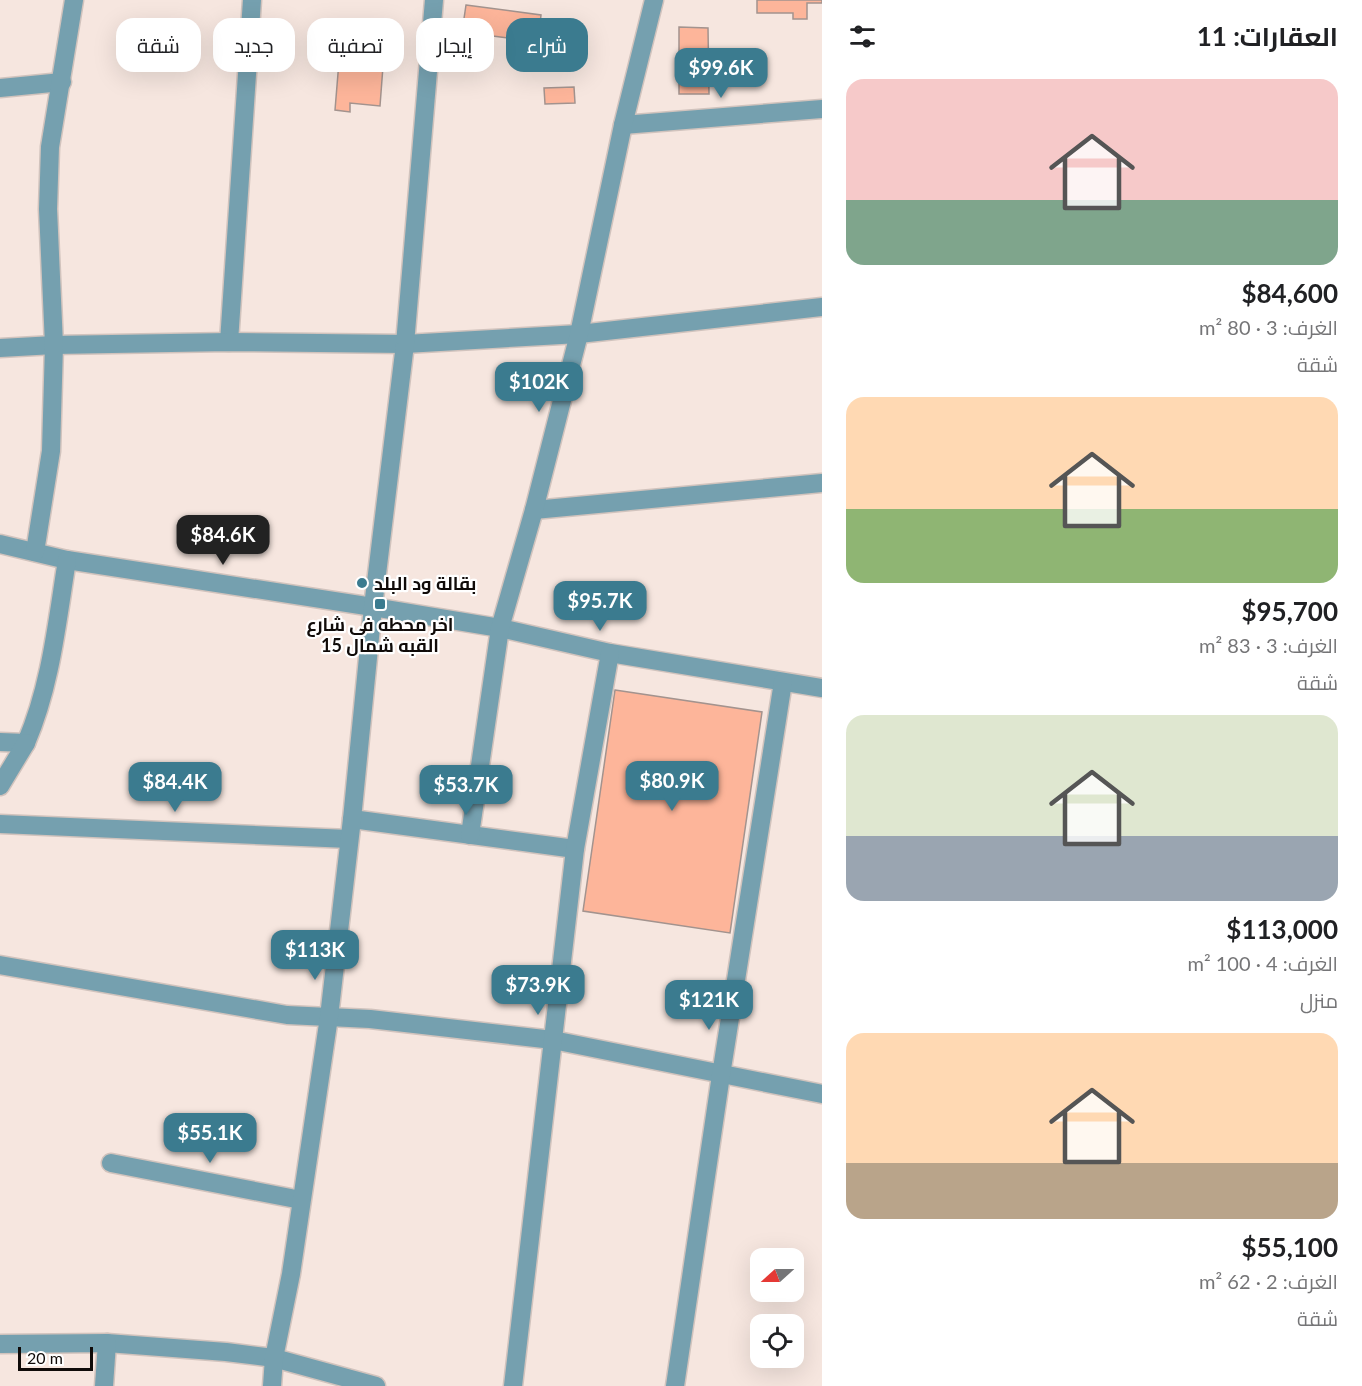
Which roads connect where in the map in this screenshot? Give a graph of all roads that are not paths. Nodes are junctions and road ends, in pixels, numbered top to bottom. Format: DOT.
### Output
graph roads {
  1 [pos="74,0"];
  2 [pos="252,0"];
  3 [pos="434,0"];
  4 [pos="654,0"];
  5 [pos="62,82"];
  6 [pos="0,88"];
  7 [pos="822,109"];
  8 [pos="623,125"];
  9 [pos="822,307"];
  10 [pos="579,334"];
  11 [pos="229,342"];
  12 [pos="405,344"];
  13 [pos="54,345"];
  14 [pos="0,348"];
  15 [pos="822,483"];
  16 [pos="534,510"];
  17 [pos="0,544"];
  18 [pos="35,552"];
  19 [pos="68,560"];
  20 [pos="373,607"];
  21 [pos="500,628"];
  22 [pos="610,653"];
  23 [pos="783,682"];
  24 [pos="822,688"];
  25 [pos="0,742"];
  26 [pos="26,743"];
  27 [pos="0,786"];
  28 [pos="352,819"];
  29 [pos="0,824"];
  30 [pos="470,835"];
  31 [pos="348,839"];
  32 [pos="574,849"];
  33 [pos="0,965"];
  34 [pos="329,1017"];
  35 [pos="553,1040"];
  36 [pos="721,1075"];
  37 [pos="822,1094"];
  38 [pos="111,1163"];
  39 [pos="301,1200"];
  40 [pos="106,1343"];
  41 [pos="0,1344"];
  42 [pos="274,1358"];
  43 [pos="104,1386"];
  44 [pos="272,1386"];
  45 [pos="376,1386"];
  46 [pos="513,1386"];
  47 [pos="675,1386"];
  1 -- 5 [label="street"];
  2 -- 11 [label="street"];
  3 -- 12 [label="street"];
  4 -- 8 [label="street"];
  5 -- 6 [label="street"];
  5 -- 13 [label="street"];
  7 -- 8 [label="street"];
  8 -- 10 [label="street"];
  9 -- 10 [label="street"];
  10 -- 12 [label="street"];
  10 -- 16 [label="street"];
  11 -- 12 [label="street"];
  11 -- 13 [label="street"];
  12 -- 20 [label="street"];
  13 -- 14 [label="street"];
  13 -- 18 [label="street"];
  15 -- 16 [label="street"];
  16 -- 21 [label="street"];
  17 -- 18 [label="street"];
  18 -- 19 [label="street"];
  19 -- 20 [label="street"];
  19 -- 26 [label="street"];
  20 -- 21 [label="street"];
  20 -- 28 [label="street"];
  21 -- 22 [label="street"];
  21 -- 30 [label="street"];
  22 -- 23 [label="street"];
  22 -- 32 [label="street"];
  23 -- 24 [label="street"];
  23 -- 36 [label="street"];
  25 -- 26 [label="street"];
  26 -- 27 [label="street"];
  28 -- 30 [label="street"];
  28 -- 31 [label="street"];
  29 -- 31 [label="street"];
  30 -- 32 [label="street"];
  31 -- 34 [label="street"];
  32 -- 35 [label="street"];
  33 -- 34 [label="street"];
  34 -- 35 [label="street"];
  34 -- 39 [label="street"];
  35 -- 36 [label="street"];
  35 -- 46 [label="street"];
  36 -- 37 [label="street"];
  36 -- 47 [label="street"];
  38 -- 39 [label="street"];
  39 -- 42 [label="street"];
  40 -- 41 [label="street"];
  40 -- 42 [label="street"];
  40 -- 43 [label="street"];
  42 -- 44 [label="street"];
  42 -- 45 [label="street"];
}
